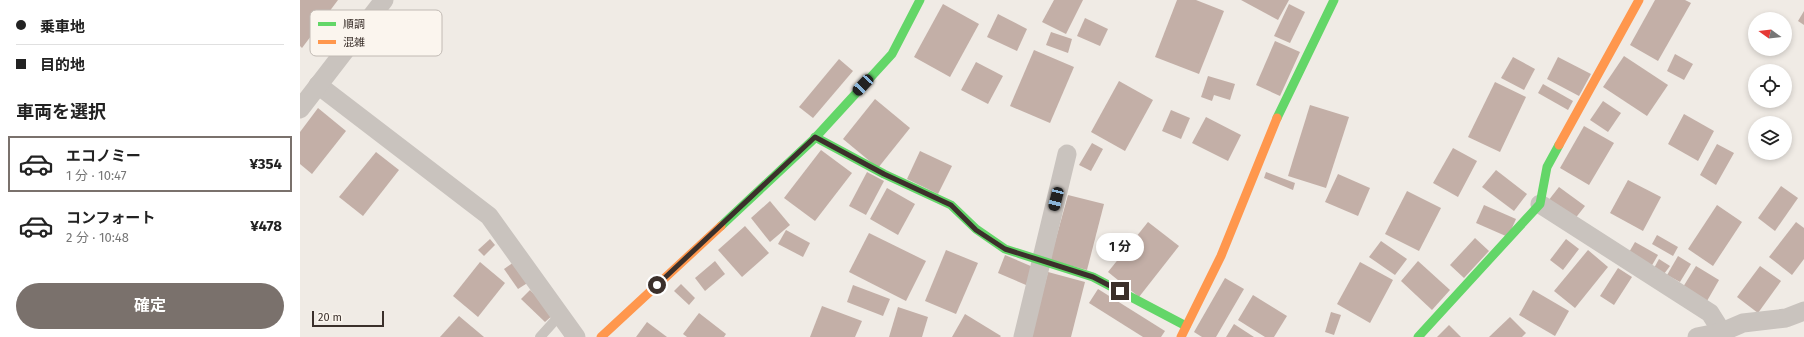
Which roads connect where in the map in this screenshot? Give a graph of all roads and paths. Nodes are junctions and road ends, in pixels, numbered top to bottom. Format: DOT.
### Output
graph roads {
  1 [pos="384,0"];
  2 [pos="920,0"];
  3 [pos="1639,0"];
  4 [pos="1328,2"];
  5 [pos="376,10"];
  6 [pos="341,56"];
  7 [pos="318,85"];
  8 [pos="300,109"];
  9 [pos="815,137"];
  10 [pos="1067,154"];
  11 [pos="1540,204"];
  12 [pos="1040,260"];
  13 [pos="1804,311"];
  14 [pos="559,316"];
  15 [pos="1186,326"];
  16 [pos="1722,332"];
  17 [pos="540,337"];
  18 [pos="576,337"];
  19 [pos="601,337"];
  20 [pos="1023,337"];
  21 [pos="1181,337"];
  22 [pos="1418,337"];
  23 [pos="1697,337"];
  1 -- 5 [label="street"];
  2 -- 9 [label="street"];
  3 -- 11 [label="street"];
  4 -- 15 [label="street"];
  6 -- 7 [label="street"];
  7 -- 8 [label="street"];
  7 -- 14 [label="street"];
  9 -- 12 [label="street"];
  9 -- 19 [label="street"];
  10 -- 12 [label="street"];
  11 -- 16 [label="street"];
  11 -- 22 [label="street"];
  12 -- 15 [label="street"];
  12 -- 20 [label="street"];
  13 -- 16 [label="street"];
  14 -- 17 [label="lane"];
  14 -- 18 [label="street"];
  15 -- 21 [label="street"];
  16 -- 23 [label="street"];
}
